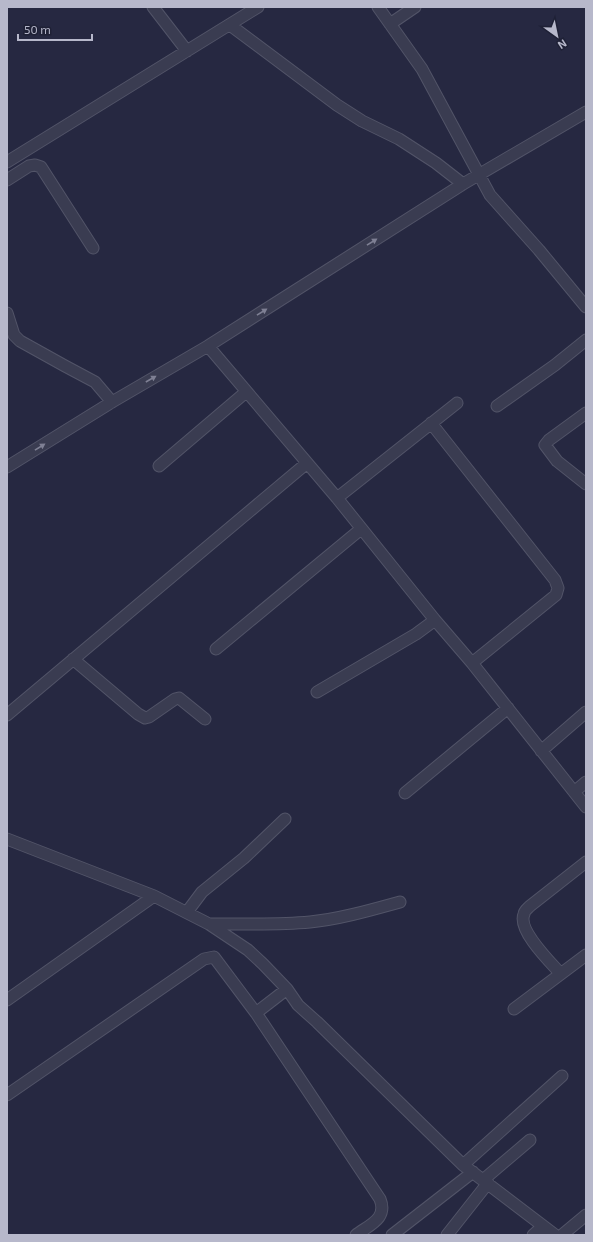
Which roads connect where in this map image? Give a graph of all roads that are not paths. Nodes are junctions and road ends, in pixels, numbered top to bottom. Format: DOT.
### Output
graph roads {
  1 [pos="153,7"];
  2 [pos="258,7"];
  3 [pos="378,7"];
  4 [pos="415,7"];
  5 [pos="390,24"];
  6 [pos="230,25"];
  7 [pos="188,51"];
  8 [pos="586,112"];
  9 [pos="7,162"];
  10 [pos="478,175"];
  11 [pos="7,180"];
  12 [pos="463,184"];
  13 [pos="93,248"];
  14 [pos="586,307"];
  15 [pos="7,313"];
  16 [pos="586,340"];
  17 [pos="208,346"];
  18 [pos="246,392"];
  19 [pos="112,402"];
  20 [pos="457,403"];
  21 [pos="497,406"];
  22 [pos="586,413"];
  23 [pos="431,423"];
  24 [pos="307,463"];
  25 [pos="159,466"];
  26 [pos="7,467"];
  27 [pos="586,484"];
  28 [pos="337,498"];
  29 [pos="361,529"];
  30 [pos="435,620"];
  31 [pos="216,649"];
  32 [pos="73,659"];
  33 [pos="472,663"];
  34 [pos="317,692"];
  35 [pos="508,708"];
  36 [pos="586,712"];
  37 [pos="7,715"];
  38 [pos="205,719"];
  39 [pos="541,751"];
  40 [pos="586,782"];
  41 [pos="574,792"];
  42 [pos="404,793"];
  43 [pos="586,807"];
  44 [pos="285,819"];
  45 [pos="7,839"];
  46 [pos="586,862"];
  47 [pos="154,896"];
  48 [pos="400,902"];
  49 [pos="187,912"];
  50 [pos="209,924"];
  51 [pos="586,955"];
  52 [pos="560,974"];
  53 [pos="287,989"];
  54 [pos="7,1000"];
  55 [pos="514,1009"];
  56 [pos="256,1013"];
  57 [pos="562,1076"];
  58 [pos="7,1095"];
  59 [pos="530,1140"];
  60 [pos="463,1165"];
  61 [pos="473,1172"];
  62 [pos="485,1181"];
  63 [pos="586,1215"];
  64 [pos="543,1226"];
  65 [pos="356,1235"];
  66 [pos="392,1235"];
  67 [pos="447,1235"];
  68 [pos="533,1235"];
  69 [pos="555,1235"];
  70 [pos="562,1235"];
  1 -- 7 [label="street"];
  2 -- 6 [label="street"];
  3 -- 5 [label="street"];
  4 -- 5 [label="street"];
  5 -- 10 [label="street"];
  6 -- 7 [label="street"];
  6 -- 12 [label="street"];
  7 -- 9 [label="street"];
  8 -- 10 [label="street"];
  10 -- 12 [label="street"];
  10 -- 14 [label="street"];
  11 -- 13 [label="street"];
  17 -- 12 [label="street, one-way"];
  15 -- 19 [label="street"];
  16 -- 21 [label="street"];
  17 -- 18 [label="street"];
  19 -- 17 [label="street, one-way"];
  18 -- 24 [label="street"];
  18 -- 25 [label="street"];
  26 -- 19 [label="street, one-way"];
  20 -- 23 [label="street"];
  22 -- 27 [label="street"];
  23 -- 28 [label="street"];
  23 -- 33 [label="street"];
  24 -- 28 [label="street"];
  24 -- 32 [label="street"];
  28 -- 29 [label="street"];
  29 -- 30 [label="street"];
  29 -- 31 [label="street"];
  30 -- 33 [label="street"];
  30 -- 34 [label="street"];
  32 -- 37 [label="street"];
  32 -- 38 [label="street"];
  33 -- 35 [label="street"];
  35 -- 39 [label="street"];
  35 -- 42 [label="street"];
  36 -- 39 [label="street"];
  39 -- 41 [label="street"];
  40 -- 41 [label="street"];
  41 -- 43 [label="street"];
  44 -- 49 [label="street"];
  45 -- 47 [label="street"];
  46 -- 52 [label="street"];
  47 -- 49 [label="street"];
  47 -- 54 [label="street"];
  48 -- 50 [label="street"];
  49 -- 50 [label="street"];
  50 -- 53 [label="street"];
  51 -- 52 [label="street"];
  52 -- 55 [label="street"];
  53 -- 56 [label="street"];
  53 -- 60 [label="street"];
  56 -- 58 [label="street"];
  56 -- 65 [label="street"];
  57 -- 60 [label="street"];
  59 -- 62 [label="street"];
  60 -- 61 [label="street"];
  61 -- 62 [label="street"];
  61 -- 66 [label="street"];
  62 -- 64 [label="street"];
  62 -- 67 [label="street"];
  63 -- 70 [label="street"];
  64 -- 68 [label="street"];
  64 -- 69 [label="street"];
}
